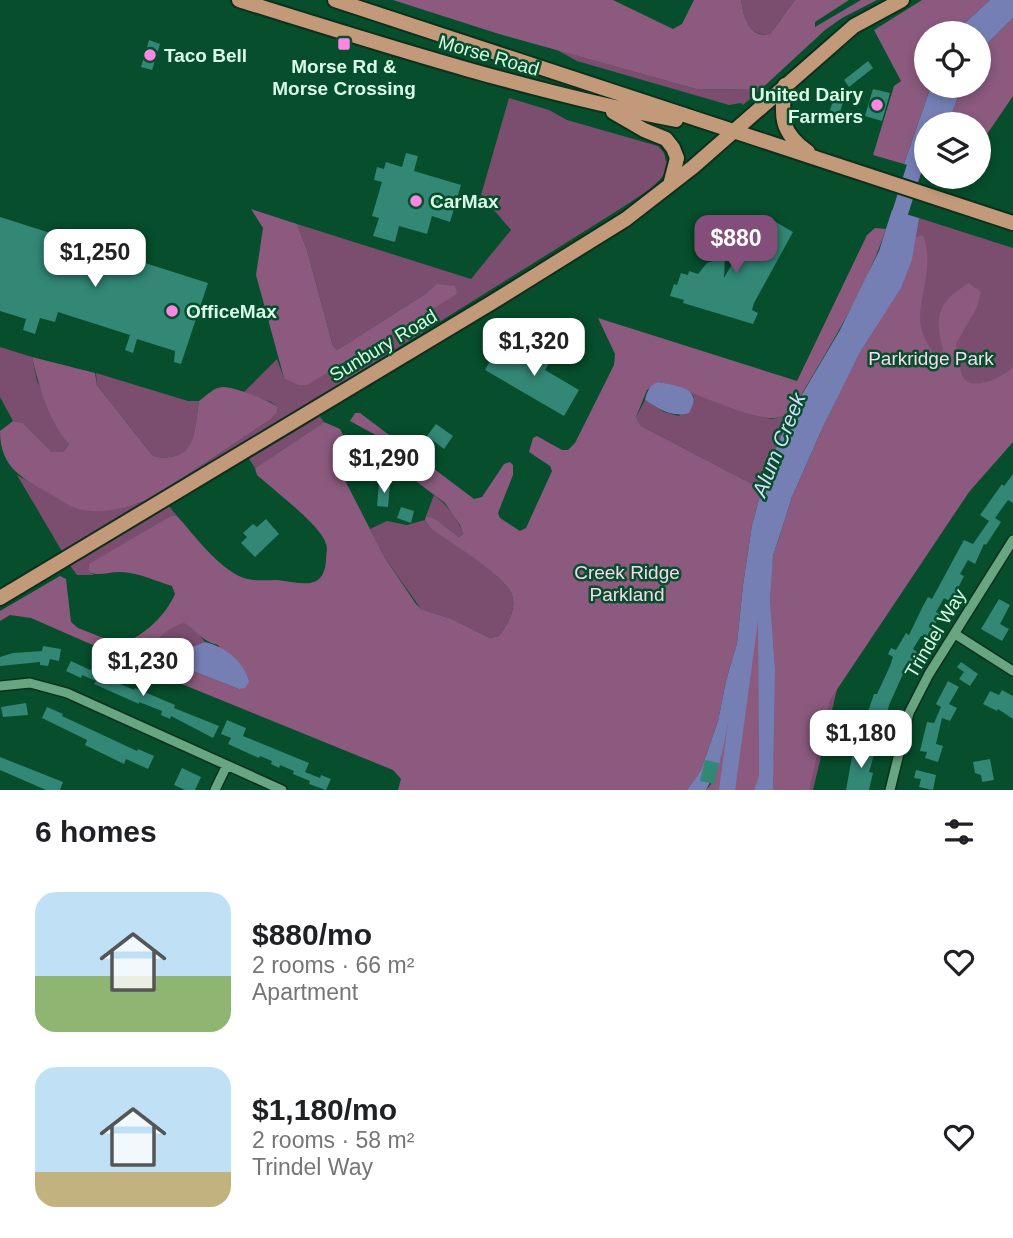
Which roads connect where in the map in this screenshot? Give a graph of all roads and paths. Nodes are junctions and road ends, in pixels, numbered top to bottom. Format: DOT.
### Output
graph roads {
  1 [pos="239,0"];
  2 [pos="335,0"];
  3 [pos="902,0"];
  4 [pos="785,85"];
  5 [pos="603,106"];
  6 [pos="732,132"];
  7 [pos="821,160"];
  8 [pos="670,185"];
  9 [pos="1013,223"];
  10 [pos="1013,540"];
  11 [pos="0,597"];
  12 [pos="955,634"];
  13 [pos="1013,671"];
  14 [pos="0,686"];
  15 [pos="226,765"];
  16 [pos="215,790"];
  17 [pos="282,790"];
  18 [pos="890,790"];
  1 -- 5 [label="main road, Morse Road"];
  2 -- 6 [label="main road, Morse Road"];
  3 -- 4 [label="main road, Sunbury Road"];
  4 -- 6 [label="main road, Sunbury Road"];
  4 -- 7 [label="main road"];
  5 -- 6 [label="main road, Morse Road"];
  5 -- 8 [label="main road"];
  6 -- 7 [label="main road, Morse Road"];
  6 -- 8 [label="main road, Sunbury Road"];
  7 -- 9 [label="main road, Morse Road"];
  8 -- 11 [label="main road, Sunbury Road"];
  10 -- 12 [label="street, Trindel Way"];
  12 -- 13 [label="street"];
  12 -- 18 [label="street, Trindel Way"];
  14 -- 15 [label="street"];
  15 -- 16 [label="street"];
  15 -- 17 [label="street"];
}
